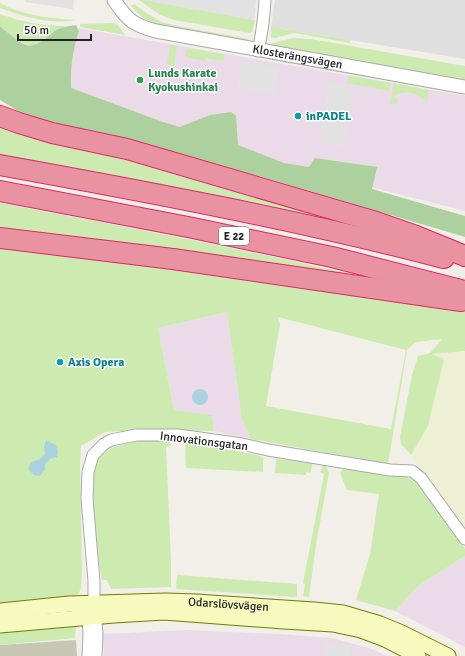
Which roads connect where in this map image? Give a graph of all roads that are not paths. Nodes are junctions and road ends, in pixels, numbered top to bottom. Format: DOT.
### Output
graph roads {
  1 [pos="114,0"];
  2 [pos="265,0"];
  3 [pos="258,50"];
  4 [pos="465,87"];
  5 [pos="0,116"];
  6 [pos="0,165"];
  7 [pos="0,191"];
  8 [pos="0,238"];
  9 [pos="465,256"];
  10 [pos="465,264"];
  11 [pos="465,291"];
  12 [pos="465,301"];
  13 [pos="465,539"];
  14 [pos="0,611"];
  15 [pos="93,612"];
  16 [pos="0,625"];
  17 [pos="88,656"];
  18 [pos="96,656"];
  19 [pos="418,656"];
  20 [pos="448,656"];
  1 -- 3 [label="street, Klosterängsvägen"];
  2 -- 3 [label="street"];
  3 -- 4 [label="street, Klosterängsvägen"];
  5 -- 9 [label="highway"];
  6 -- 10 [label="highway, E 22"];
  7 -- 11 [label="highway, E 22"];
  8 -- 12 [label="highway"];
  13 -- 15 [label="street, Innovationsgatan"];
  14 -- 15 [label="main road, Odarslövsvägen"];
  15 -- 16 [label="main road, Odarslövsvägen"];
  15 -- 17 [label="street"];
  15 -- 18 [label="street"];
  15 -- 19 [label="main road, Odarslövsvägen"];
  15 -- 20 [label="main road, Odarslövsvägen"];
}
